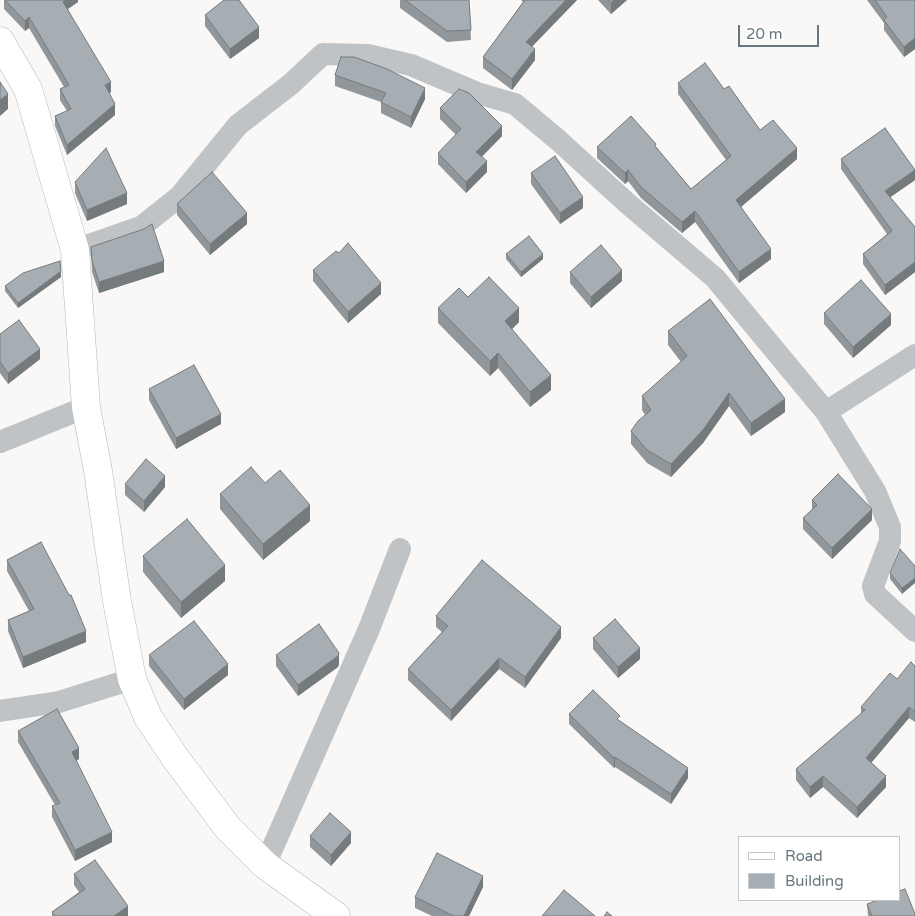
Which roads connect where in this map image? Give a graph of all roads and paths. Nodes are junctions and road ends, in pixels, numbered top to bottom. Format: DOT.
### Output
graph roads {
  1 [pos="0,41"];
  2 [pos="75,250"];
  3 [pos="915,355"];
  4 [pos="86,406"];
  5 [pos="826,412"];
  6 [pos="0,442"];
  7 [pos="400,549"];
  8 [pos="915,631"];
  9 [pos="132,679"];
  10 [pos="0,710"];
  11 [pos="265,866"];
  12 [pos="336,916"];
  1 -- 2 [label="main road"];
  2 -- 4 [label="main road"];
  2 -- 5 [label="street"];
  3 -- 5 [label="street"];
  4 -- 6 [label="street"];
  4 -- 9 [label="main road"];
  5 -- 8 [label="street"];
  7 -- 11 [label="street"];
  9 -- 10 [label="street"];
  9 -- 11 [label="main road"];
  11 -- 12 [label="main road"];
}
